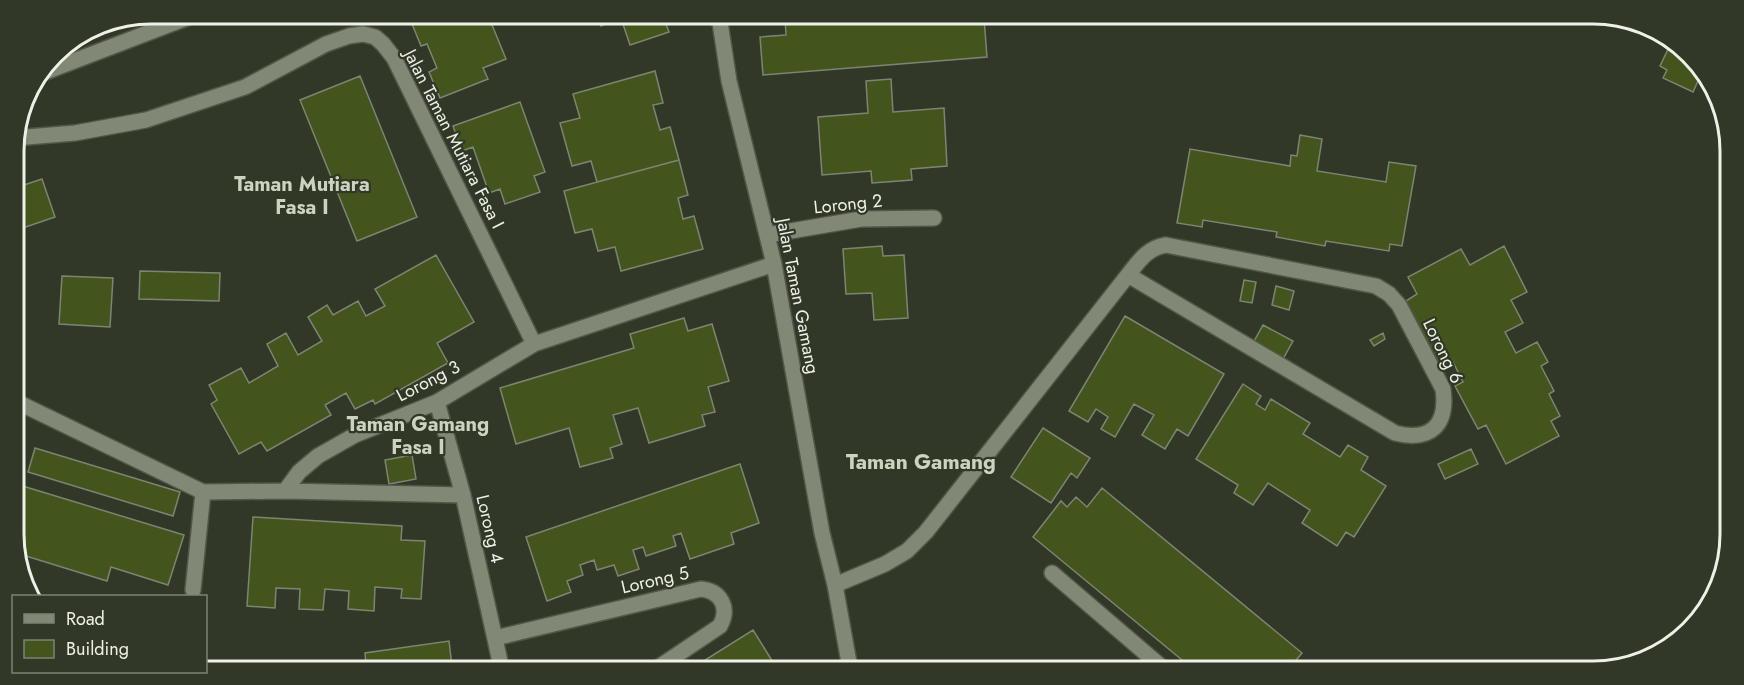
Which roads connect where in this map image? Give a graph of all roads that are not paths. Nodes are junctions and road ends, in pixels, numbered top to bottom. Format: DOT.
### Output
graph roads {
  1 [pos="171,24"];
  2 [pos="720,24"];
  3 [pos="55,68"];
  4 [pos="25,137"];
  5 [pos="934,218"];
  6 [pos="767,235"];
  7 [pos="774,264"];
  8 [pos="1128,275"];
  9 [pos="534,344"];
  10 [pos="437,402"];
  11 [pos="24,405"];
  12 [pos="285,491"];
  13 [pos="203,492"];
  14 [pos="463,495"];
  15 [pos="1052,573"];
  16 [pos="835,585"];
  17 [pos="193,590"];
  18 [pos="495,638"];
  19 [pos="500,661"];
  20 [pos="668,661"];
  21 [pos="849,661"];
  22 [pos="1155,661"];
  1 -- 3 [label="street"];
  2 -- 6 [label="street, Jalan Taman Gamang"];
  4 -- 9 [label="street, Jalan Taman Mutiara Fasa I"];
  5 -- 6 [label="street, Lorong 2"];
  6 -- 7 [label="street, Jalan Taman Gamang"];
  7 -- 9 [label="street, Lorong 3"];
  7 -- 16 [label="street, Jalan Taman Gamang"];
  8 -- 8 [label="street, Lorong 6"];
  8 -- 16 [label="street, Lorong 6"];
  9 -- 10 [label="street, Lorong 3"];
  10 -- 12 [label="street, Lorong 3"];
  10 -- 14 [label="street, Lorong 4"];
  11 -- 13 [label="street"];
  12 -- 13 [label="street"];
  12 -- 14 [label="street"];
  13 -- 17 [label="street"];
  14 -- 18 [label="street, Lorong 4"];
  15 -- 22 [label="street"];
  16 -- 21 [label="street, Jalan Taman Gamang"];
  18 -- 19 [label="street, Lorong 4"];
  18 -- 20 [label="street, Lorong 5"];
}
